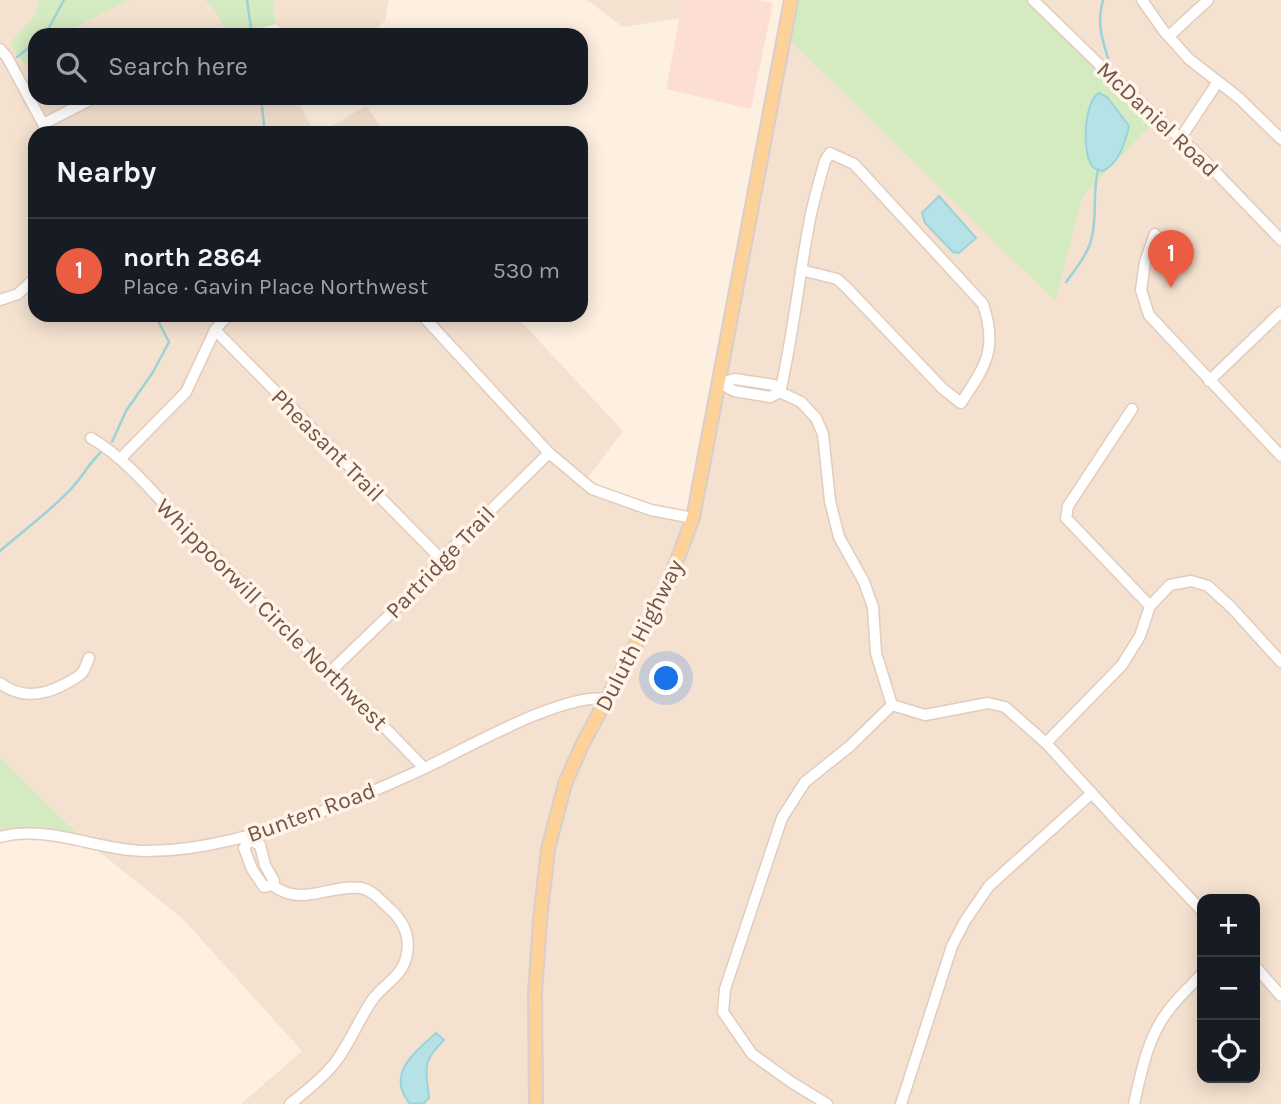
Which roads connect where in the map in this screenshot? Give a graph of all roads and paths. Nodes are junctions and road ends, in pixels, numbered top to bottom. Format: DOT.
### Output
graph roads {
  1 [pos="791,0"];
  2 [pos="1033,0"];
  3 [pos="1142,0"];
  4 [pos="1208,0"];
  5 [pos="1169,36"];
  6 [pos="0,49"];
  7 [pos="1217,83"];
  8 [pos="28,97"];
  9 [pos="32,105"];
  10 [pos="83,105"];
  11 [pos="44,126"];
  12 [pos="48,126"];
  13 [pos="1180,138"];
  14 [pos="1281,139"];
  15 [pos="1155,234"];
  16 [pos="1281,240"];
  17 [pos="801,270"];
  18 [pos="28,285"];
  19 [pos="0,300"];
  20 [pos="1281,312"];
  21 [pos="222,322"];
  22 [pos="428,322"];
  23 [pos="215,330"];
  24 [pos="1209,381"];
  25 [pos="720,383"];
  26 [pos="780,392"];
  27 [pos="1132,410"];
  28 [pos="91,438"];
  29 [pos="549,453"];
  30 [pos="1281,456"];
  31 [pos="121,458"];
  32 [pos="693,518"];
  33 [pos="441,559"];
  34 [pos="1150,606"];
  35 [pos="89,658"];
  36 [pos="1281,662"];
  37 [pos="331,671"];
  38 [pos="0,683"];
  39 [pos="606,699"];
  40 [pos="892,705"];
  41 [pos="1046,743"];
  42 [pos="424,768"];
  43 [pos="1092,793"];
  44 [pos="0,837"];
  45 [pos="250,838"];
  46 [pos="267,869"];
  47 [pos="256,875"];
  48 [pos="272,885"];
  49 [pos="1197,906"];
  50 [pos="1260,973"];
  51 [pos="1197,979"];
  52 [pos="1281,996"];
  53 [pos="290,1104"];
  54 [pos="536,1104"];
  55 [pos="827,1104"];
  56 [pos="901,1104"];
  57 [pos="1134,1104"];
  1 -- 25 [label="main road, Duluth Highway"];
  2 -- 13 [label="street, McDaniel Road"];
  3 -- 5 [label="street"];
  4 -- 5 [label="street"];
  5 -- 7 [label="street"];
  6 -- 8 [label="street"];
  7 -- 13 [label="street"];
  7 -- 14 [label="street"];
  9 -- 11 [label="street"];
  10 -- 12 [label="street"];
  13 -- 16 [label="street, McDaniel Road"];
  15 -- 24 [label="street"];
  17 -- 17 [label="street"];
  17 -- 26 [label="street"];
  18 -- 19 [label="street"];
  20 -- 24 [label="street"];
  21 -- 23 [label="street"];
  22 -- 29 [label="street"];
  23 -- 31 [label="street"];
  23 -- 33 [label="street, Pheasant Trail"];
  24 -- 30 [label="street"];
  25 -- 26 [label="street"];
  25 -- 32 [label="main road, Duluth Highway"];
  26 -- 40 [label="street"];
  27 -- 34 [label="street"];
  28 -- 31 [label="street, Whippoorwill Circle Northwest"];
  29 -- 32 [label="street"];
  29 -- 33 [label="street, Partridge Trail"];
  31 -- 37 [label="street, Whippoorwill Circle Northwest"];
  32 -- 39 [label="main road, Duluth Highway"];
  33 -- 37 [label="street, Partridge Trail"];
  34 -- 36 [label="street"];
  34 -- 41 [label="street"];
  35 -- 38 [label="street"];
  37 -- 42 [label="street, Whippoorwill Circle Northwest"];
  39 -- 42 [label="street, Bunten Road"];
  39 -- 54 [label="main road, Duluth Highway"];
  40 -- 41 [label="street"];
  40 -- 55 [label="street"];
  41 -- 43 [label="street"];
  42 -- 45 [label="street, Bunten Road"];
  43 -- 49 [label="street"];
  43 -- 56 [label="street"];
  44 -- 45 [label="street, Bunten Road"];
  45 -- 46 [label="street"];
  45 -- 47 [label="street"];
  46 -- 47 [label="street"];
  46 -- 48 [label="street"];
  47 -- 48 [label="street"];
  48 -- 53 [label="street"];
  50 -- 52 [label="street"];
  51 -- 57 [label="street"];
}
